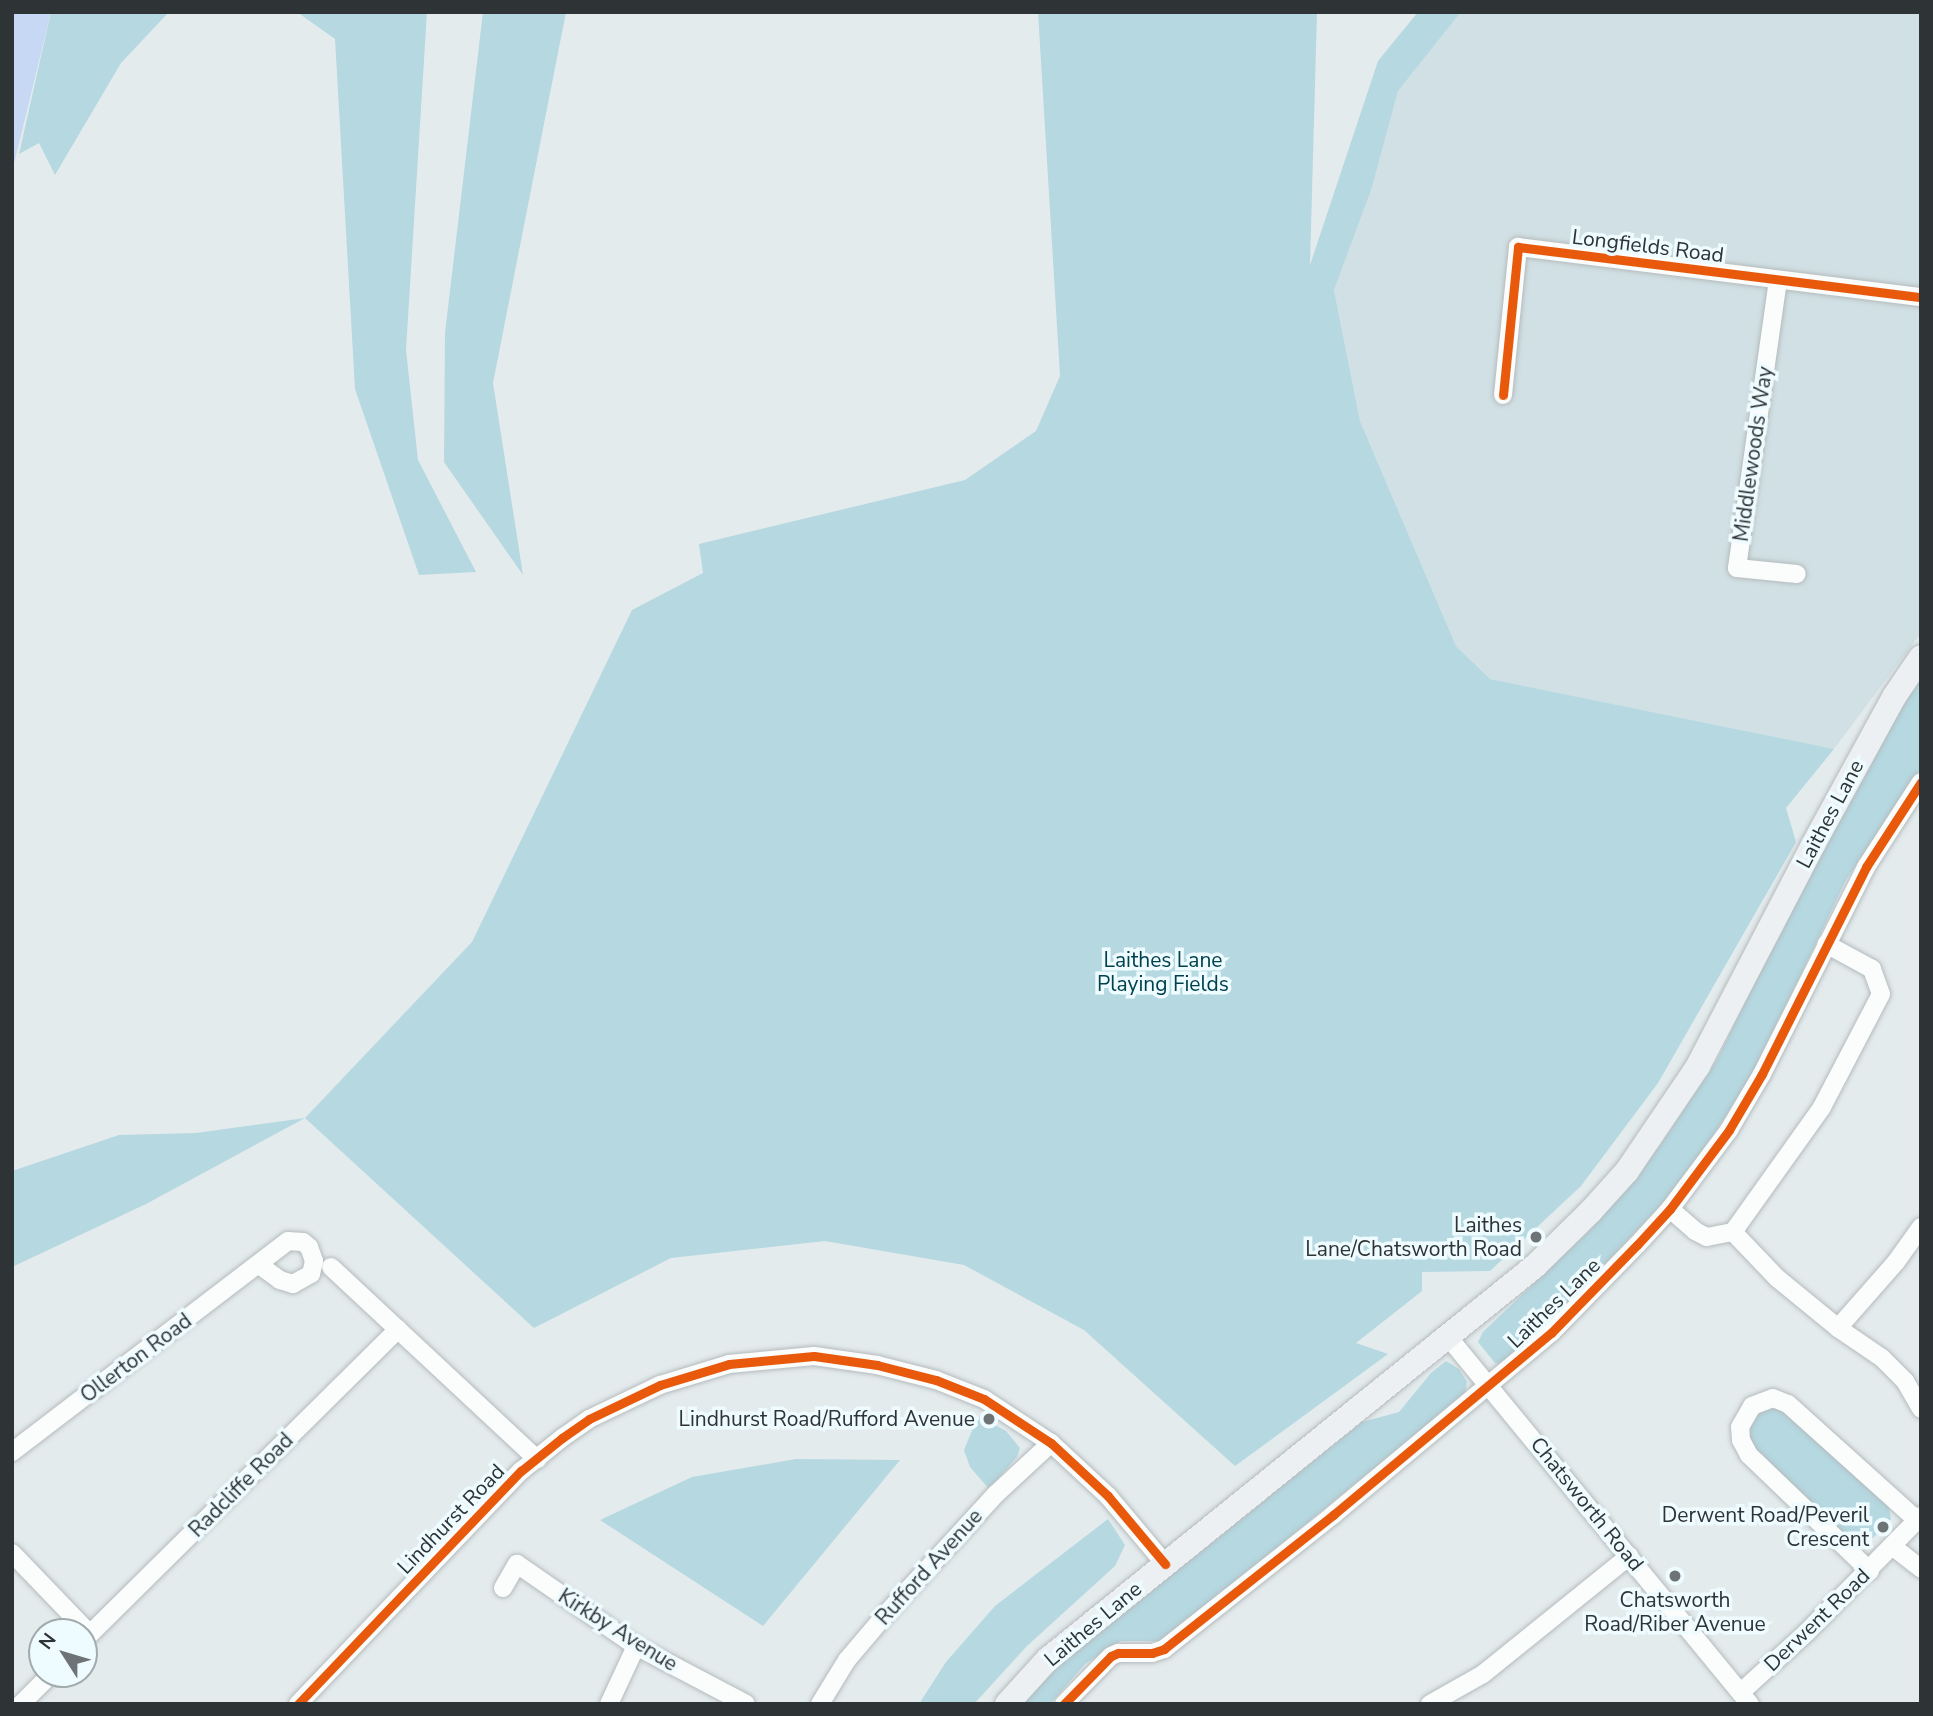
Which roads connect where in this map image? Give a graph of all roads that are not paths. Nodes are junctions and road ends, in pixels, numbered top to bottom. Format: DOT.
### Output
graph roads {
  1 [pos="1778,280"];
  2 [pos="1921,297"];
  3 [pos="1503,395"];
  4 [pos="1797,574"];
  5 [pos="1921,657"];
  6 [pos="1921,782"];
  7 [pos="1826,944"];
  8 [pos="1670,1209"];
  9 [pos="1921,1227"];
  10 [pos="1733,1232"];
  11 [pos="259,1265"];
  12 [pos="331,1267"];
  13 [pos="1838,1328"];
  14 [pos="398,1329"];
  15 [pos="1449,1338"];
  16 [pos="1490,1386"];
  17 [pos="1921,1409"];
  18 [pos="1051,1443"];
  19 [pos="12,1452"];
  20 [pos="537,1459"];
  21 [pos="1919,1518"];
  22 [pos="1892,1546"];
  23 [pos="12,1553"];
  24 [pos="1629,1556"];
  25 [pos="1165,1564"];
  26 [pos="1921,1569"];
  27 [pos="1870,1571"];
  28 [pos="503,1587"];
  29 [pos="70,1618"];
  30 [pos="98,1626"];
  31 [pos="636,1646"];
  32 [pos="37,1688"];
  33 [pos="1746,1698"];
  34 [pos="21,1704"];
  35 [pos="298,1704"];
  36 [pos="609,1704"];
  37 [pos="746,1704"];
  38 [pos="820,1704"];
  39 [pos="1007,1704"];
  40 [pos="1064,1704"];
  41 [pos="1430,1704"];
  1 -- 2 [label="street, Longfields Road"];
  1 -- 3 [label="street, Longfields Road"];
  1 -- 4 [label="street, Middlewoods Way"];
  5 -- 15 [label="main road, Laithes Lane"];
  6 -- 7 [label="street, Laithes Lane"];
  7 -- 8 [label="street, Laithes Lane"];
  7 -- 10 [label="street"];
  8 -- 10 [label="street"];
  8 -- 16 [label="street, Laithes Lane"];
  9 -- 13 [label="street"];
  10 -- 13 [label="street"];
  11 -- 19 [label="street, Ollerton Road"];
  12 -- 14 [label="street"];
  13 -- 17 [label="street"];
  14 -- 20 [label="street"];
  14 -- 30 [label="street, Radcliffe Road"];
  15 -- 16 [label="street, Chatsworth Road"];
  15 -- 25 [label="main road, Laithes Lane"];
  16 -- 24 [label="street, Chatsworth Road"];
  16 -- 40 [label="street, Laithes Lane"];
  18 -- 20 [label="street, Lindhurst Road"];
  18 -- 25 [label="street, Lindhurst Road"];
  18 -- 38 [label="street, Rufford Avenue"];
  20 -- 35 [label="street, Lindhurst Road"];
  21 -- 22 [label="street, Derwent Road"];
  21 -- 27 [label="street"];
  22 -- 26 [label="street"];
  22 -- 27 [label="street, Derwent Road"];
  23 -- 29 [label="street"];
  24 -- 33 [label="street, Chatsworth Road"];
  24 -- 41 [label="street"];
  25 -- 39 [label="main road, Laithes Lane"];
  27 -- 33 [label="street, Derwent Road"];
  28 -- 31 [label="street, Kirkby Avenue"];
  31 -- 36 [label="street"];
  31 -- 37 [label="street, Kirkby Avenue"];
  32 -- 34 [label="street"];
}
